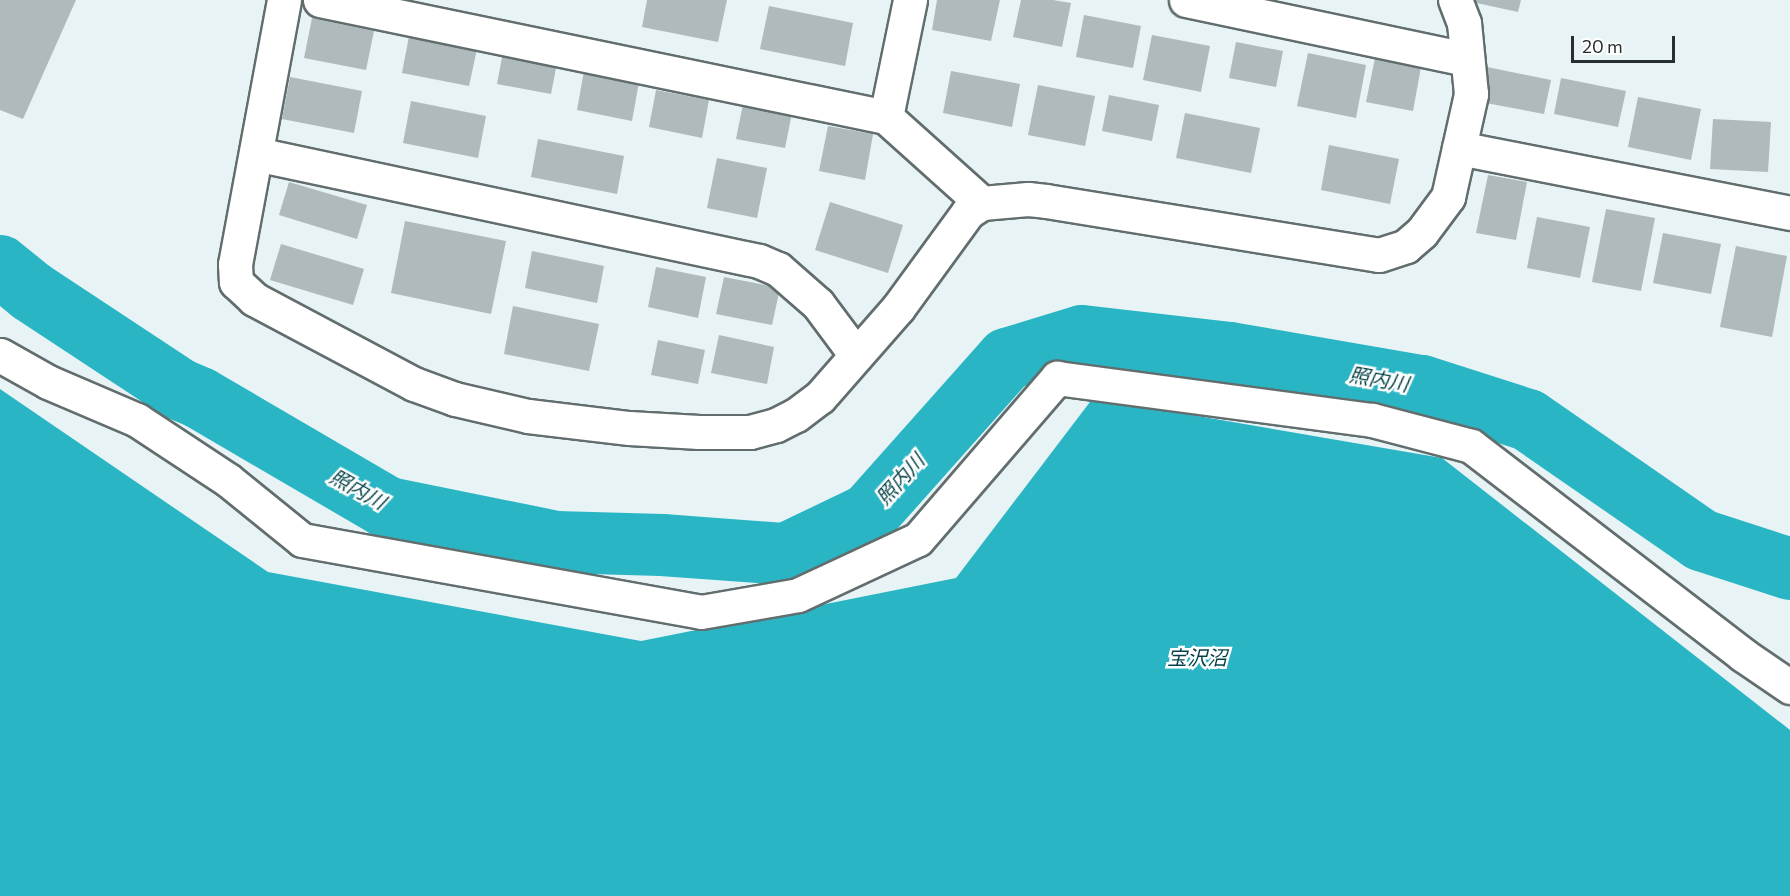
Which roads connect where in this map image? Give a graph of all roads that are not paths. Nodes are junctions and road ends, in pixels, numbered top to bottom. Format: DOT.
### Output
graph roads {
  1 [pos="284,0"];
  2 [pos="320,0"];
  3 [pos="910,0"];
  4 [pos="1186,0"];
  5 [pos="1455,0"];
  6 [pos="1467,58"];
  7 [pos="886,117"];
  8 [pos="1459,148"];
  9 [pos="256,154"];
  10 [pos="982,203"];
  11 [pos="1790,213"];
  12 [pos="0,355"];
  13 [pos="856,355"];
  14 [pos="1790,687"];
  1 -- 9 [label="street"];
  2 -- 7 [label="street"];
  3 -- 7 [label="street"];
  4 -- 6 [label="street"];
  5 -- 6 [label="street"];
  6 -- 8 [label="street"];
  7 -- 10 [label="street"];
  8 -- 10 [label="street"];
  8 -- 11 [label="street"];
  9 -- 13 [label="street"];
  9 -- 13 [label="street"];
  10 -- 13 [label="street"];
  12 -- 14 [label="street"];
}
